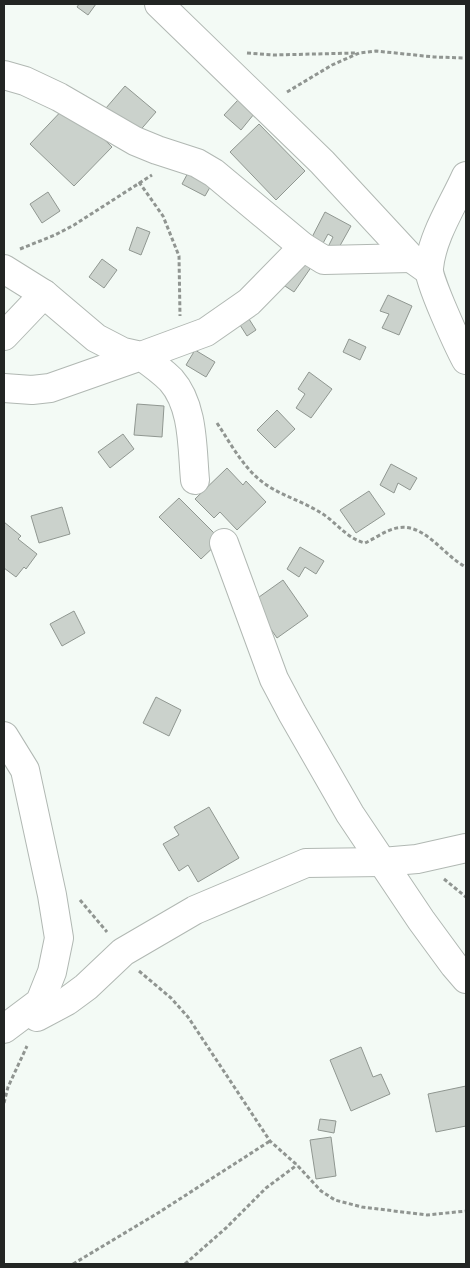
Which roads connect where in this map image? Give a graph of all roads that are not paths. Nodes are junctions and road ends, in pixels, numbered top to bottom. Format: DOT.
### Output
graph roads {
  1 [pos="159,4"];
  2 [pos="4,76"];
  3 [pos="466,176"];
  4 [pos="303,247"];
  5 [pos="11,259"];
  6 [pos="420,264"];
  7 [pos="44,294"];
  8 [pos="4,336"];
  9 [pos="141,356"];
  10 [pos="466,360"];
  11 [pos="4,388"];
  12 [pos="195,480"];
  13 [pos="224,543"];
  14 [pos="4,736"];
  15 [pos="466,848"];
  16 [pos="382,862"];
  17 [pos="466,978"];
  18 [pos="37,1017"];
  19 [pos="4,1030"];
  1 -- 6 [label="street"];
  2 -- 4 [label="street"];
  3 -- 6 [label="street"];
  4 -- 6 [label="street"];
  4 -- 9 [label="street"];
  5 -- 7 [label="street"];
  6 -- 10 [label="street"];
  7 -- 8 [label="street"];
  7 -- 9 [label="street"];
  9 -- 11 [label="street"];
  9 -- 12 [label="street"];
  13 -- 16 [label="street"];
  14 -- 19 [label="street"];
  15 -- 16 [label="street"];
  16 -- 17 [label="street"];
  16 -- 18 [label="street"];
}
